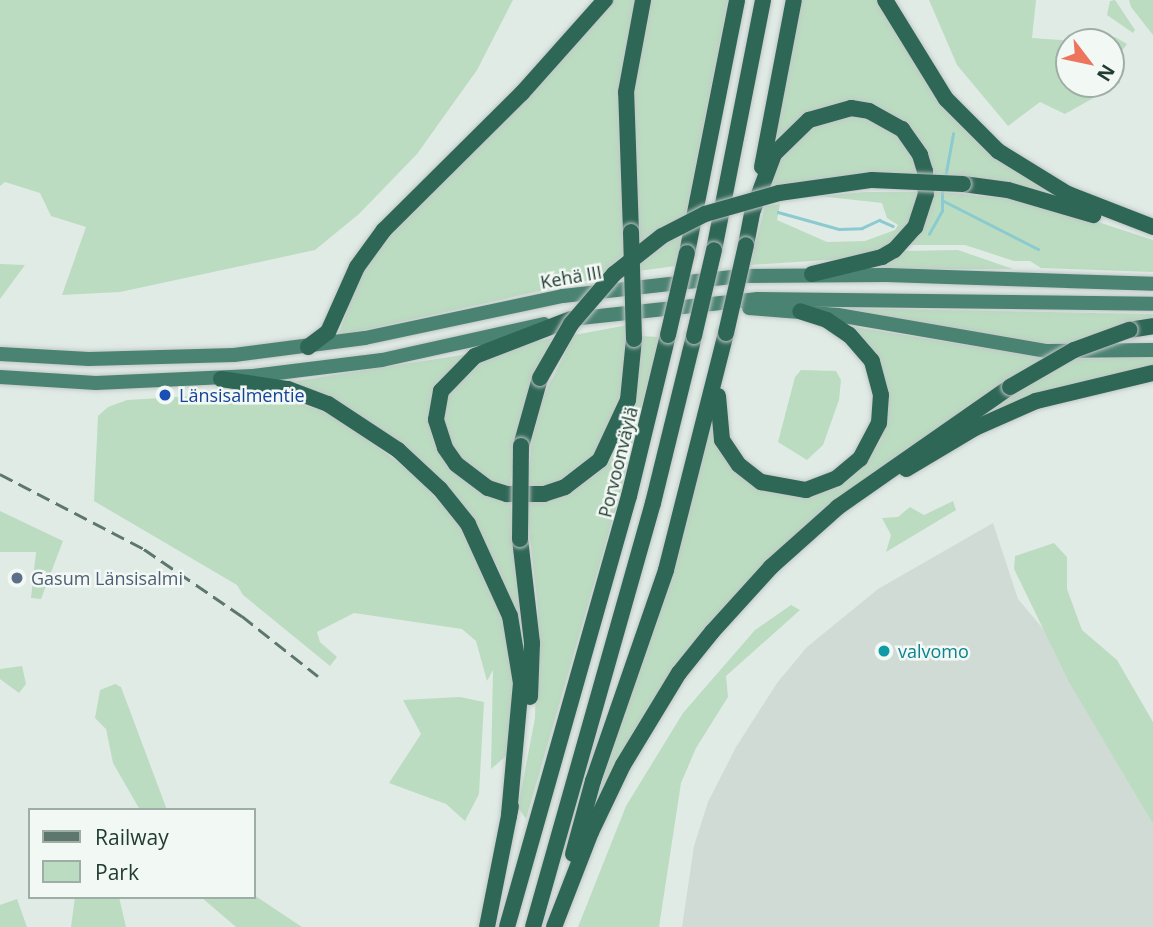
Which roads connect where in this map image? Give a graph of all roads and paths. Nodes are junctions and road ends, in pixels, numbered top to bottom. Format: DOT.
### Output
graph roads {
  1 [pos="604,0"];
  2 [pos="643,0"];
  3 [pos="737,0"];
  4 [pos="763,0"];
  5 [pos="794,0"];
  6 [pos="885,0"];
  7 [pos="753,211"];
  8 [pos="1153,229"];
  9 [pos="812,274"];
  10 [pos="1153,284"];
  11 [pos="713,301"];
  12 [pos="1153,304"];
  13 [pos="800,311"];
  14 [pos="571,319"];
  15 [pos="1153,326"];
  16 [pos="726,333"];
  17 [pos="308,347"];
  18 [pos="1153,350"];
  19 [pos="0,355"];
  20 [pos="1153,373"];
  21 [pos="0,377"];
  22 [pos="220,379"];
  23 [pos="802,538"];
  24 [pos="509,816"];
  25 [pos="487,927"];
  26 [pos="507,927"];
  27 [pos="533,927"];
  28 [pos="554,927"];
  1 -- 17 [label="highway"];
  2 -- 14 [label="highway, bridge"];
  3 -- 26 [label="highway, Porvoonväylä, bridge"];
  4 -- 27 [label="highway, bridge"];
  5 -- 7 [label="highway"];
  6 -- 8 [label="highway"];
  7 -- 9 [label="highway"];
  7 -- 16 [label="highway, bridge"];
  8 -- 24 [label="highway, bridge"];
  9 -- 10 [label="highway, Kehä III"];
  9 -- 17 [label="highway, Kehä III"];
  11 -- 12 [label="highway"];
  11 -- 13 [label="highway"];
  11 -- 14 [label="highway"];
  13 -- 16 [label="highway"];
  13 -- 18 [label="highway"];
  14 -- 22 [label="highway"];
  15 -- 23 [label="highway, bridge"];
  16 -- 28 [label="highway"];
  17 -- 19 [label="highway, Kehä III"];
  20 -- 23 [label="highway"];
  21 -- 22 [label="highway"];
  22 -- 24 [label="highway"];
  23 -- 28 [label="highway"];
  24 -- 25 [label="highway"];
}
